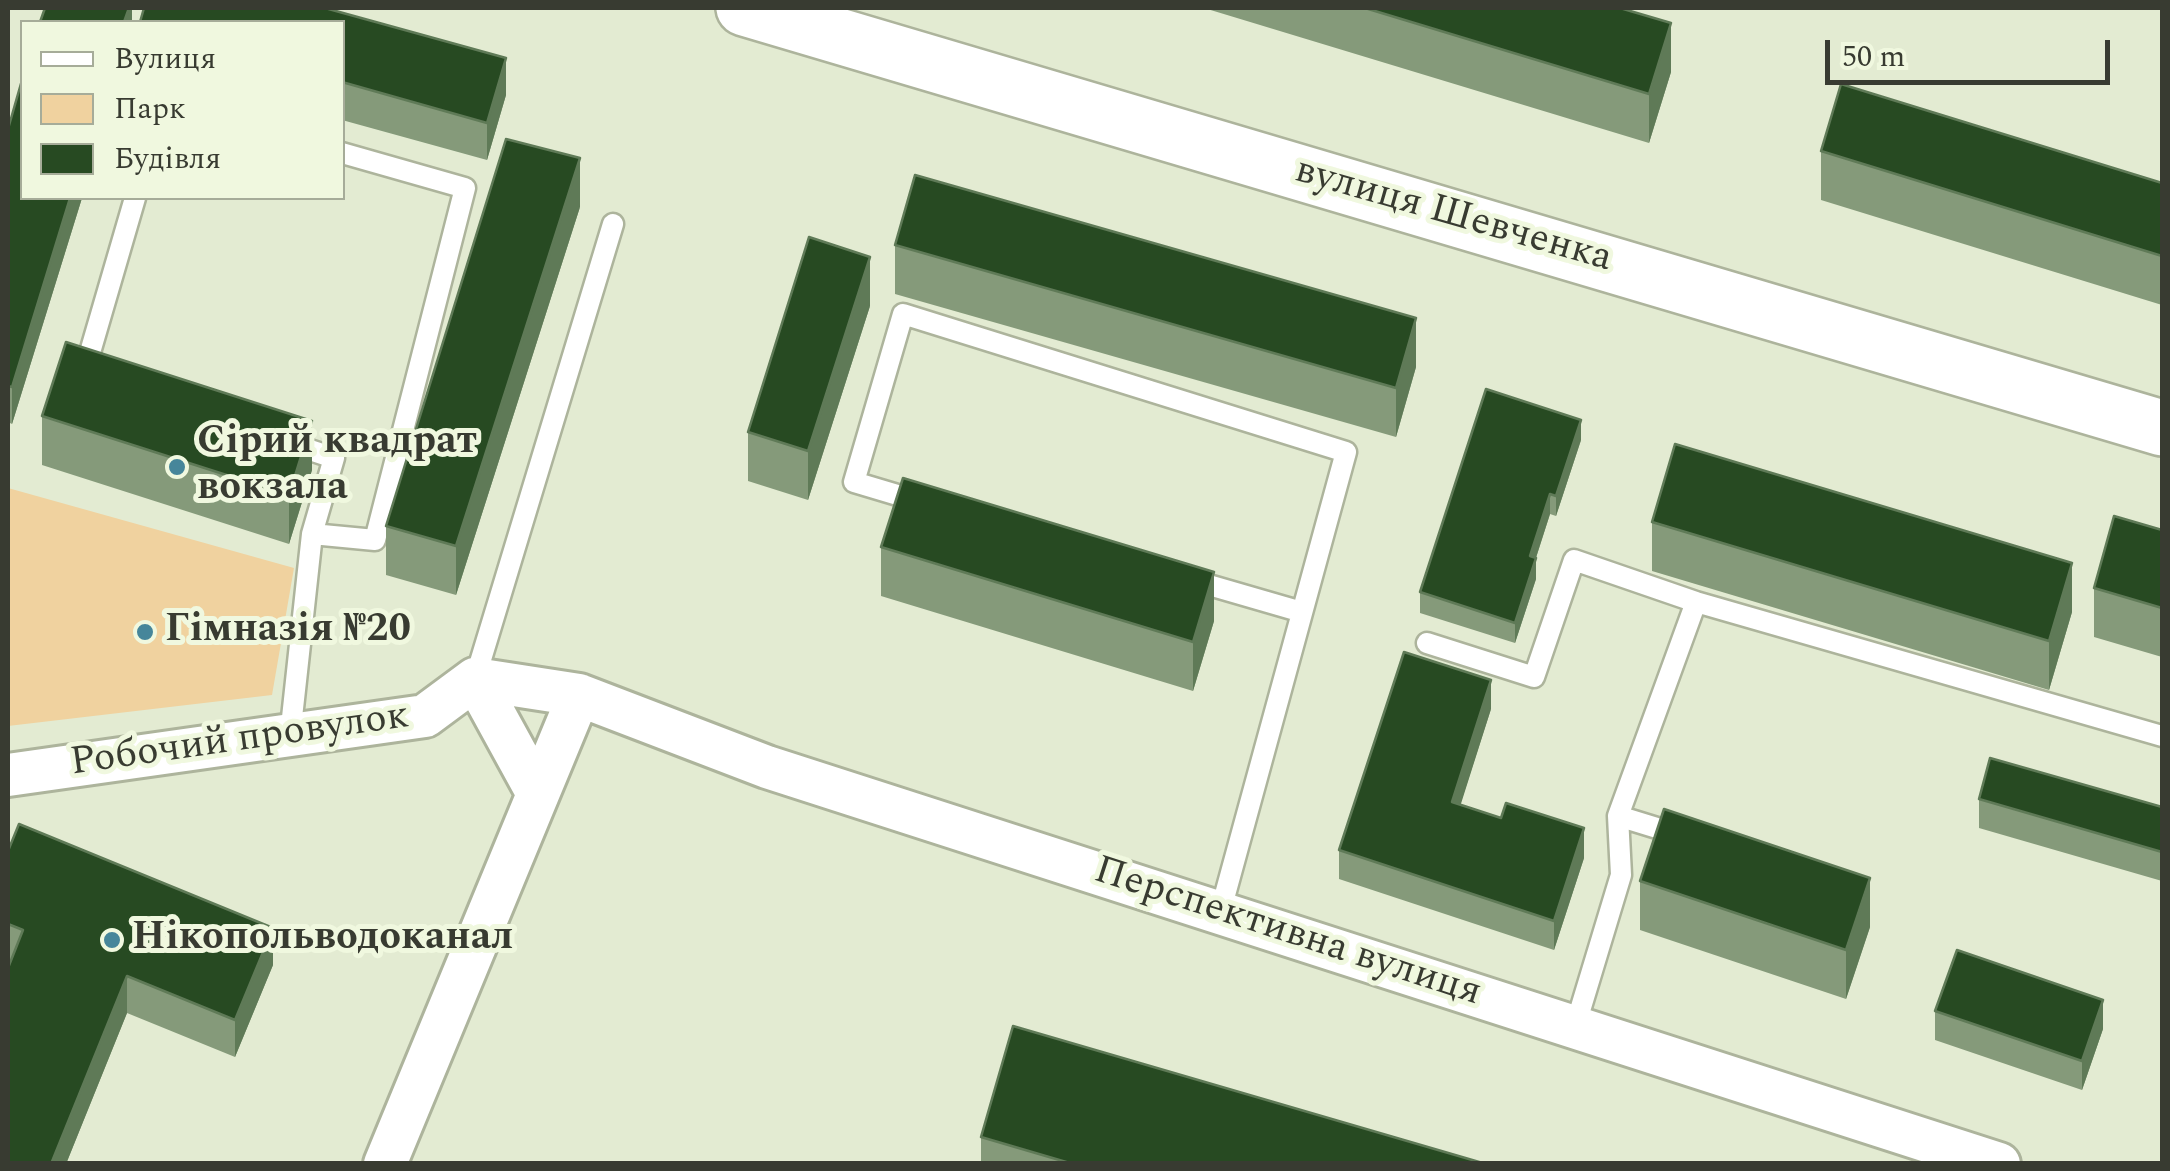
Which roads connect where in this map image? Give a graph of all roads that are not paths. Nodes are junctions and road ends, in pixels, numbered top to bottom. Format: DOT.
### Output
graph roads {
  1 [pos="744,8"];
  2 [pos="345,154"];
  3 [pos="134,200"];
  4 [pos="613,224"];
  5 [pos="100,384"];
  6 [pos="2162,428"];
  7 [pos="262,435"];
  8 [pos="947,509"];
  9 [pos="312,534"];
  10 [pos="1171,574"];
  11 [pos="1696,602"];
  12 [pos="1302,612"];
  13 [pos="1427,642"];
  14 [pos="475,679"];
  15 [pos="579,695"];
  16 [pos="290,736"];
  17 [pos="2162,736"];
  18 [pos="8,776"];
  19 [pos="538,794"];
  20 [pos="1618,816"];
  21 [pos="1708,844"];
  22 [pos="1220,913"];
  23 [pos="1575,1027"];
  24 [pos="385,1164"];
  25 [pos="1999,1164"];
  1 -- 6 [label="street, вулиця Шевченка"];
  2 -- 9 [label="lane"];
  3 -- 5 [label="lane"];
  4 -- 14 [label="lane"];
  7 -- 9 [label="lane"];
  8 -- 12 [label="lane"];
  9 -- 16 [label="lane"];
  10 -- 12 [label="lane"];
  11 -- 13 [label="lane"];
  11 -- 17 [label="lane"];
  11 -- 20 [label="lane"];
  12 -- 22 [label="lane"];
  14 -- 15 [label="street"];
  14 -- 16 [label="street, Робочий провулок"];
  14 -- 19 [label="street"];
  15 -- 19 [label="street"];
  15 -- 22 [label="street, Перспективна вулиця"];
  16 -- 18 [label="street, Робочий провулок"];
  19 -- 24 [label="street"];
  20 -- 21 [label="lane"];
  20 -- 23 [label="lane"];
  22 -- 23 [label="street, Перспективна вулиця"];
  23 -- 25 [label="street, Перспективна вулиця"];
}
